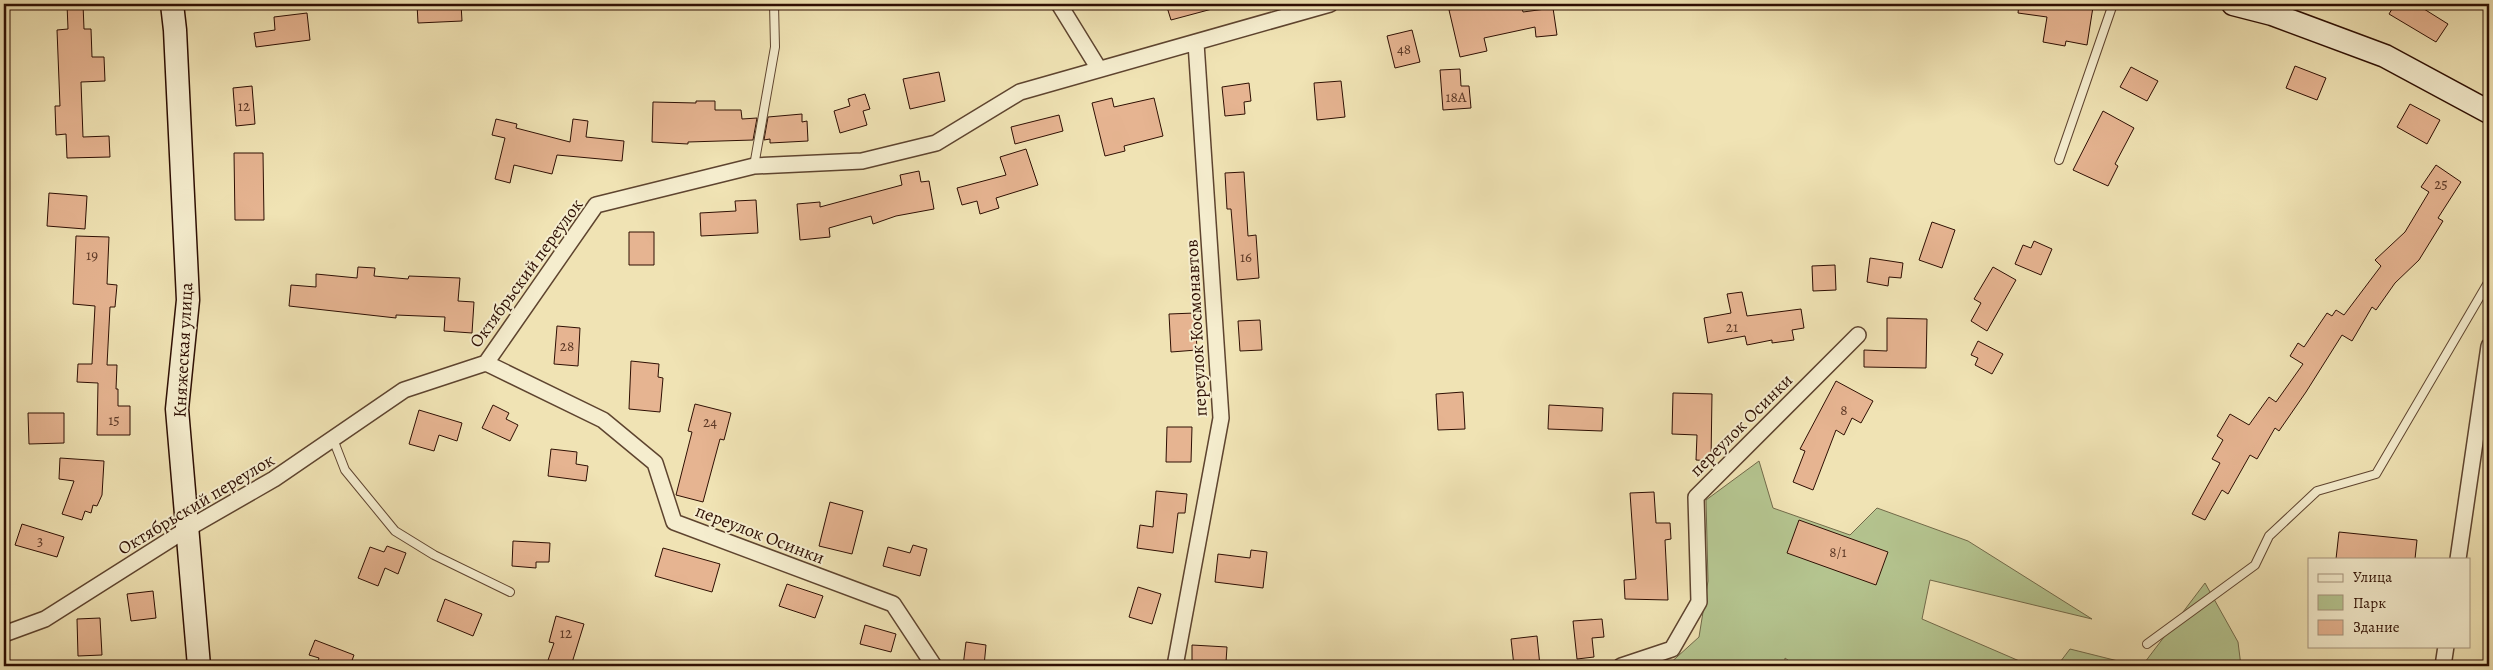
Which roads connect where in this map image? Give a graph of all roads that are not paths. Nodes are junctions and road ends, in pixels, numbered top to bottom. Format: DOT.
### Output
graph roads {
  1 [pos="172,4"];
  2 [pos="774,4"];
  3 [pos="1058,4"];
  4 [pos="1330,4"];
  5 [pos="2113,4"];
  6 [pos="2233,4"];
  7 [pos="2270,9"];
  8 [pos="1196,43"];
  9 [pos="1099,69"];
  10 [pos="2489,112"];
  11 [pos="2059,160"];
  12 [pos="754,166"];
  13 [pos="2489,281"];
  14 [pos="1858,335"];
  15 [pos="2489,346"];
  16 [pos="486,363"];
  17 [pos="333,439"];
  18 [pos="187,529"];
  19 [pos="2458,558"];
  20 [pos="510,592"];
  21 [pos="4,634"];
  22 [pos="2147,644"];
  23 [pos="2446,648"];
  24 [pos="200,666"];
  25 [pos="934,666"];
  26 [pos="1175,666"];
  27 [pos="1621,666"];
  28 [pos="2443,666"];
  1 -- 18 [label="street, Княжеская улица"];
  2 -- 12 [label="lane"];
  3 -- 9 [label="street"];
  4 -- 8 [label="street, Октябрьский переулок"];
  5 -- 11 [label="lane"];
  6 -- 7 [label="street"];
  7 -- 10 [label="street"];
  8 -- 9 [label="street, Октябрьский переулок"];
  8 -- 26 [label="street, переулок Космонавтов"];
  9 -- 12 [label="street, Октябрьский переулок"];
  12 -- 16 [label="street, Октябрьский переулок"];
  13 -- 22 [label="lane"];
  14 -- 27 [label="street, переулок Осинки"];
  15 -- 19 [label="street"];
  16 -- 17 [label="street, Октябрьский переулок"];
  16 -- 25 [label="street, переулок Осинки"];
  17 -- 18 [label="street, Октябрьский переулок"];
  17 -- 20 [label="lane"];
  18 -- 21 [label="street, Октябрьский переулок"];
  18 -- 24 [label="street, Княжеская улица"];
  23 -- 28 [label="street"];
}
